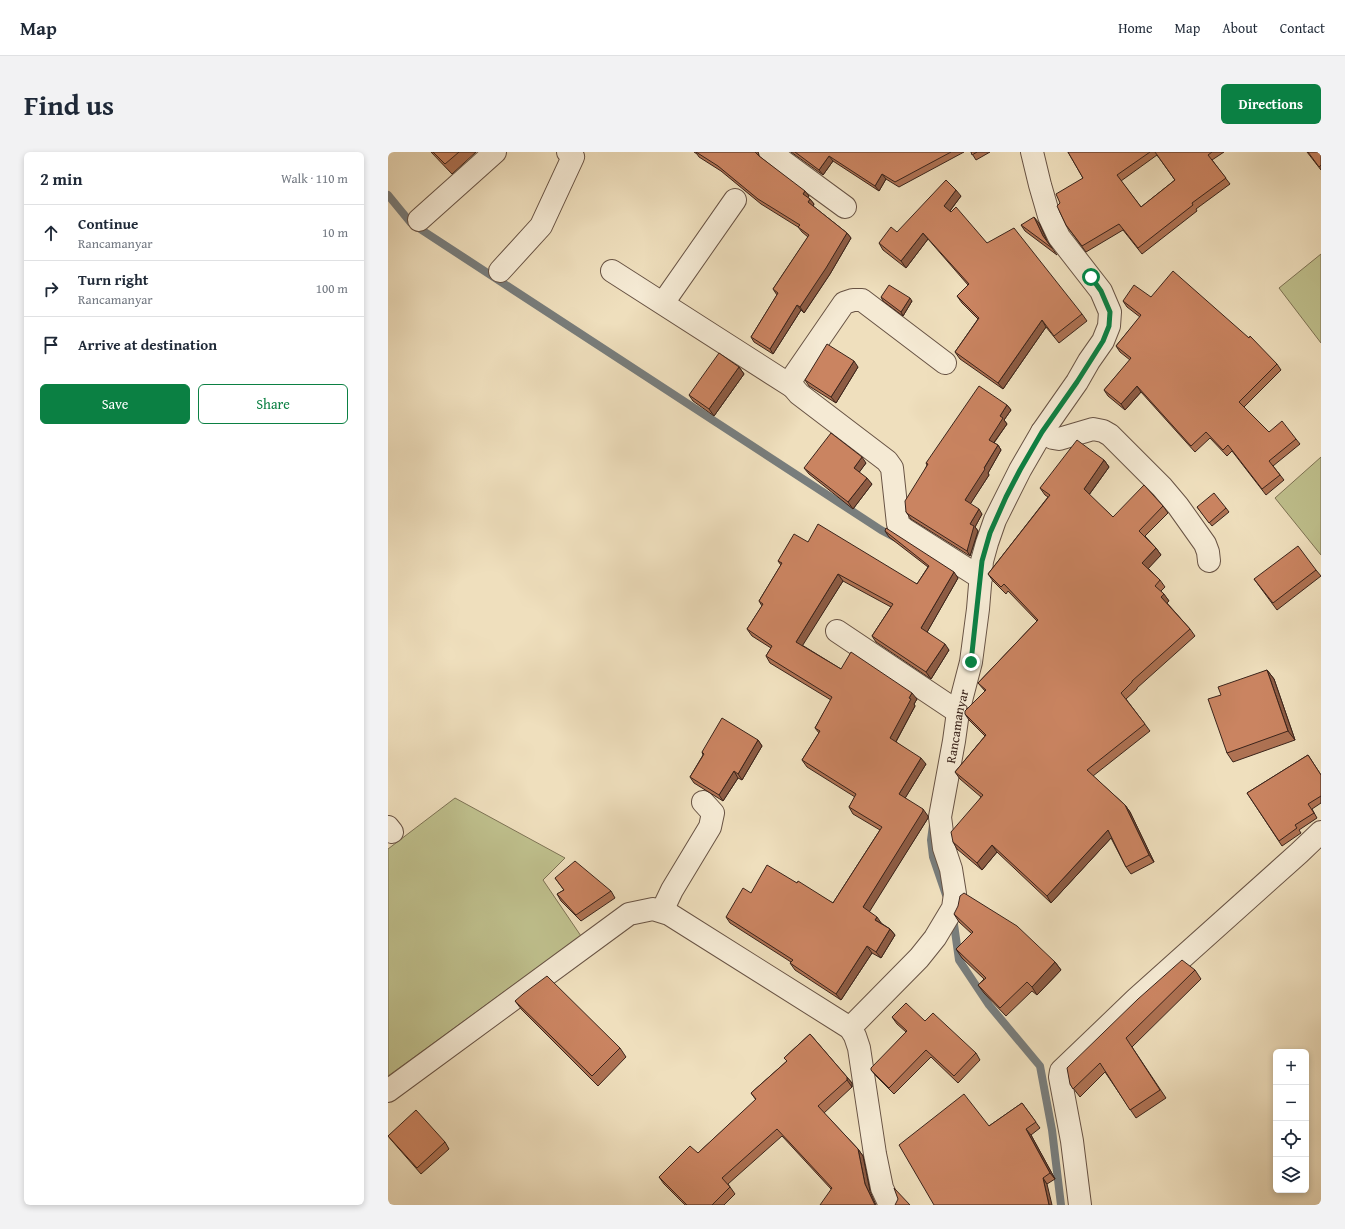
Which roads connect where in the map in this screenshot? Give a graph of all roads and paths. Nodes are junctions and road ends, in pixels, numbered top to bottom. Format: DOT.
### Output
graph roads {
  1 [pos="495,152"];
  2 [pos="568,152"];
  3 [pos="770,152"];
  4 [pos="1032,152"];
  5 [pos="735,200"];
  6 [pos="845,207"];
  7 [pos="419,220"];
  8 [pos="500,271"];
  9 [pos="612,271"];
  10 [pos="663,304"];
  11 [pos="945,363"];
  12 [pos="794,387"];
  13 [pos="1042,432"];
  14 [pos="1209,561"];
  15 [pos="981,578"];
  16 [pos="837,630"];
  17 [pos="958,712"];
  18 [pos="703,802"];
  19 [pos="1321,832"];
  20 [pos="662,911"];
  21 [pos="850,1028"];
  22 [pos="388,1091"];
  23 [pos="890,1205"];
  24 [pos="1080,1205"];
  1 -- 7 [label="street"];
  2 -- 8 [label="street"];
  3 -- 6 [label="street"];
  4 -- 13 [label="street, Rancamanyar"];
  5 -- 10 [label="street"];
  9 -- 10 [label="street"];
  10 -- 12 [label="street"];
  11 -- 12 [label="street"];
  12 -- 15 [label="street"];
  13 -- 14 [label="street"];
  13 -- 15 [label="street, Rancamanyar"];
  15 -- 17 [label="street, Rancamanyar"];
  16 -- 17 [label="street"];
  17 -- 21 [label="street, Rancamanyar"];
  18 -- 20 [label="street"];
  19 -- 24 [label="street"];
  20 -- 21 [label="street"];
  20 -- 22 [label="street"];
  21 -- 23 [label="street"];
}
